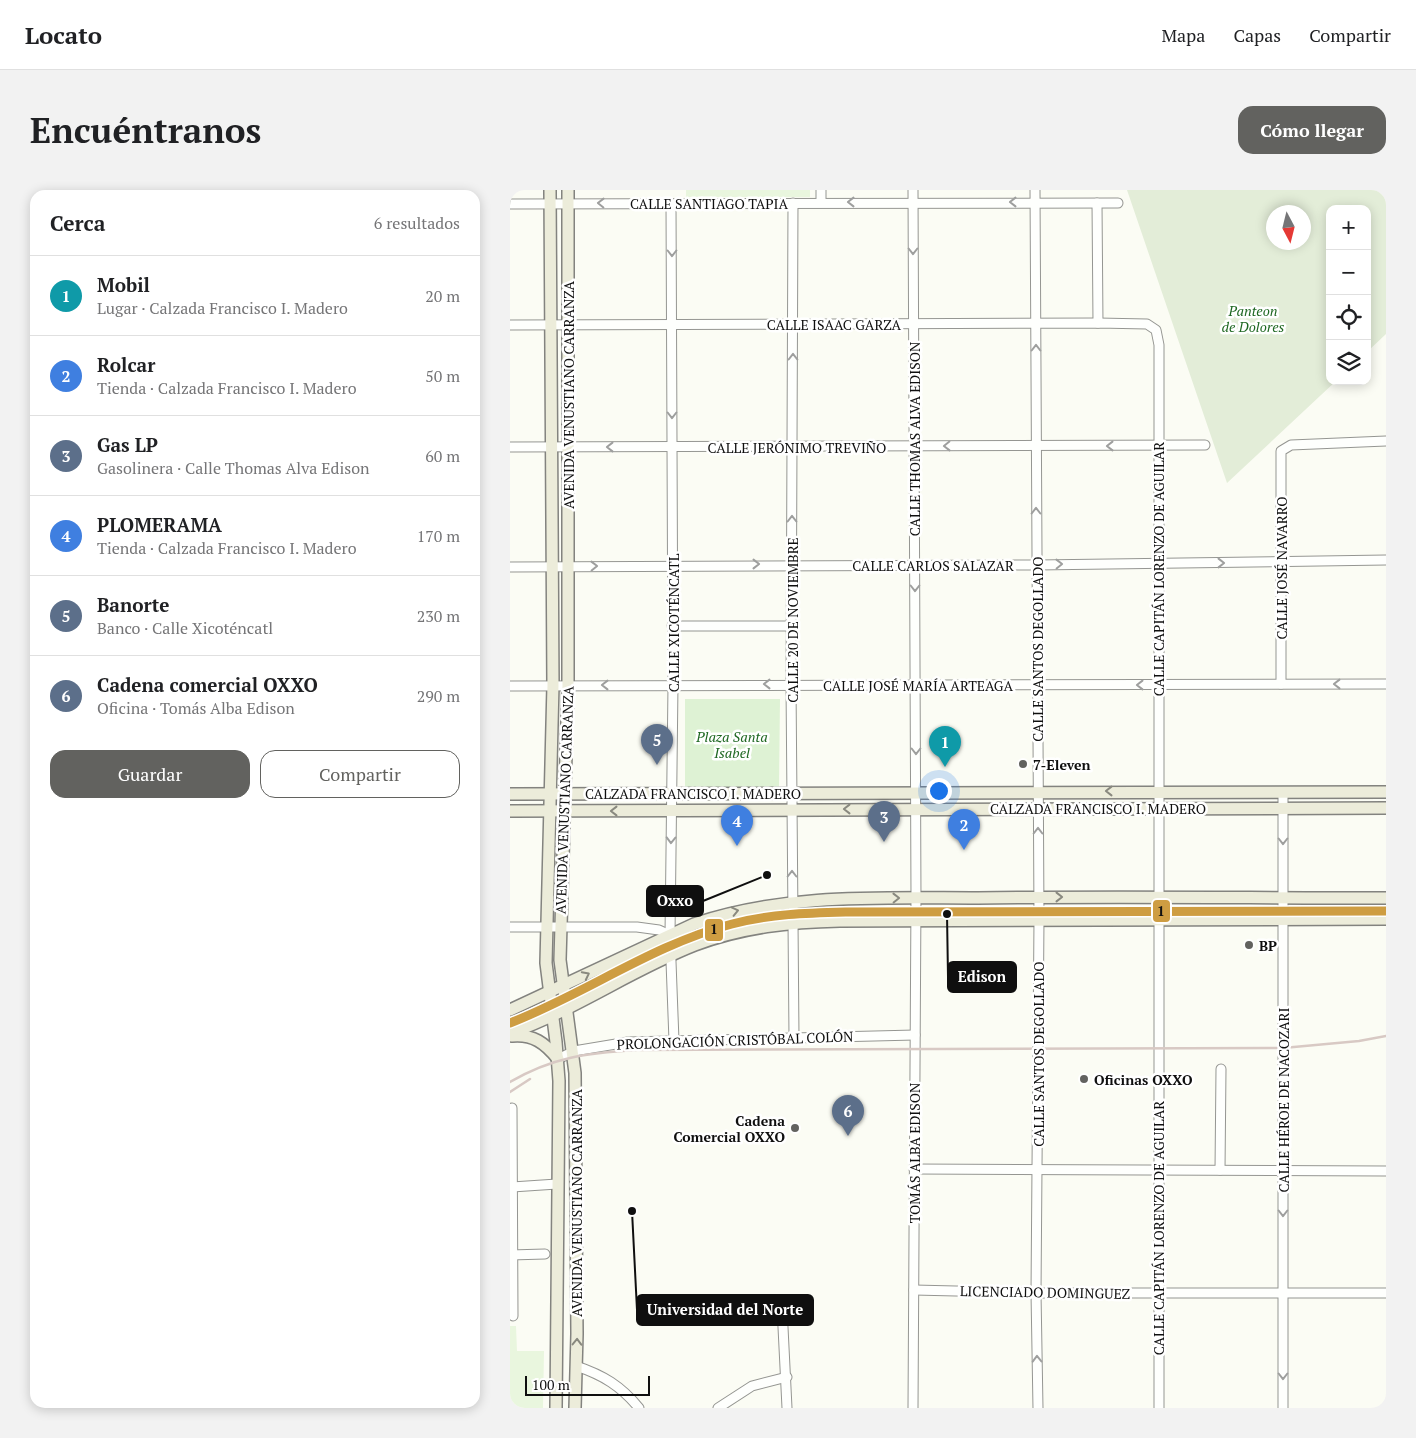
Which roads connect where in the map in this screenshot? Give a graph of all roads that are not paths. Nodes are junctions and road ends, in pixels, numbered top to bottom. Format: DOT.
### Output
graph roads {
  1 [pos="550,190"];
  2 [pos="568,190"];
  3 [pos="821,190"];
  4 [pos="913,190"];
  5 [pos="1035,190"];
  6 [pos="821,202"];
  7 [pos="913,202"];
  8 [pos="1035,202"];
  9 [pos="793,203"];
  10 [pos="1097,203"];
  11 [pos="1118,203"];
  12 [pos="510,204"];
  13 [pos="550,204"];
  14 [pos="569,204"];
  15 [pos="672,204"];
  16 [pos="1098,323"];
  17 [pos="672,324"];
  18 [pos="793,324"];
  19 [pos="914,324"];
  20 [pos="1036,324"];
  21 [pos="510,325"];
  22 [pos="550,325"];
  23 [pos="568,325"];
  24 [pos="1156,330"];
  25 [pos="1386,441"];
  26 [pos="1205,445"];
  27 [pos="672,446"];
  28 [pos="792,446"];
  29 [pos="1036,446"];
  30 [pos="1159,446"];
  31 [pos="510,447"];
  32 [pos="568,447"];
  33 [pos="914,447"];
  34 [pos="551,448"];
  35 [pos="1386,560"];
  36 [pos="1281,563"];
  37 [pos="792,564"];
  38 [pos="915,564"];
  39 [pos="1158,564"];
  40 [pos="672,565"];
  41 [pos="1037,565"];
  42 [pos="553,566"];
  43 [pos="568,566"];
  44 [pos="510,567"];
  45 [pos="672,626"];
  46 [pos="791,626"];
  47 [pos="791,684"];
  48 [pos="1158,684"];
  49 [pos="1281,684"];
  50 [pos="1386,684"];
  51 [pos="553,685"];
  52 [pos="673,685"];
  53 [pos="915,685"];
  54 [pos="1037,685"];
  55 [pos="510,686"];
  56 [pos="568,686"];
  57 [pos="1158,791"];
  58 [pos="916,792"];
  59 [pos="1038,792"];
  60 [pos="1283,792"];
  61 [pos="1386,792"];
  62 [pos="672,793"];
  63 [pos="792,793"];
  64 [pos="510,794"];
  65 [pos="549,794"];
  66 [pos="565,794"];
  67 [pos="1038,808"];
  68 [pos="1158,808"];
  69 [pos="1283,808"];
  70 [pos="1386,808"];
  71 [pos="916,809"];
  72 [pos="672,810"];
  73 [pos="792,810"];
  74 [pos="510,811"];
  75 [pos="549,811"];
  76 [pos="564,811"];
  77 [pos="1038,897"];
  78 [pos="1159,897"];
  79 [pos="916,898"];
  80 [pos="1283,898"];
  81 [pos="1386,898"];
  82 [pos="792,901"];
  83 [pos="1039,919"];
  84 [pos="1159,919"];
  85 [pos="1283,919"];
  86 [pos="1386,919"];
  87 [pos="916,920"];
  88 [pos="793,923"];
  89 [pos="510,927"];
  90 [pos="547,927"];
  91 [pos="560,927"];
  92 [pos="670,935"];
  93 [pos="670,956"];
  94 [pos="564,986"];
  95 [pos="551,993"];
  96 [pos="567,1009"];
  97 [pos="510,1010"];
  98 [pos="553,1015"];
  99 [pos="510,1034"];
  100 [pos="915,1035"];
  101 [pos="794,1038"];
  102 [pos="674,1041"];
  103 [pos="574,1051"];
  104 [pos="558,1059"];
  105 [pos="1221,1070"];
  106 [pos="512,1108"];
  107 [pos="914,1169"];
  108 [pos="1038,1169"];
  109 [pos="1158,1169"];
  110 [pos="1220,1170"];
  111 [pos="1386,1171"];
  112 [pos="1283,1172"];
  113 [pos="557,1184"];
  114 [pos="512,1186"];
  115 [pos="545,1254"];
  116 [pos="511,1255"];
  117 [pos="914,1290"];
  118 [pos="1036,1293"];
  119 [pos="1158,1293"];
  120 [pos="1283,1293"];
  121 [pos="1386,1293"];
  122 [pos="782,1307"];
  123 [pos="513,1316"];
  124 [pos="576,1366"];
  125 [pos="787,1377"];
  126 [pos="556,1408"];
  127 [pos="575,1408"];
  128 [pos="639,1408"];
  129 [pos="718,1408"];
  130 [pos="788,1408"];
  131 [pos="913,1408"];
  132 [pos="1038,1408"];
  133 [pos="1158,1408"];
  134 [pos="1283,1408"];
  1 -- 13 [label="main road, AVENIDA VENUSTIANO CARRANZA"];
  2 -- 14 [label="main road, AVENIDA VENUSTIANO CARRANZA"];
  3 -- 6 [label="street"];
  4 -- 7 [label="street, CALLE THOMAS ALVA EDISON"];
  5 -- 8 [label="street, CALLE SANTOS DEGOLLADO"];
  7 -- 6 [label="street, CALLE SANTIAGO TAPIA, one-way"];
  6 -- 9 [label="street, CALLE SANTIAGO TAPIA"];
  8 -- 7 [label="street, CALLE SANTIAGO TAPIA, one-way"];
  7 -- 19 [label="street, CALLE THOMAS ALVA EDISON, one-way"];
  8 -- 10 [label="street, CALLE SANTIAGO TAPIA"];
  8 -- 20 [label="street, CALLE SANTOS DEGOLLADO"];
  9 -- 15 [label="street, CALLE SANTIAGO TAPIA"];
  9 -- 18 [label="street, CALLE 20 DE NOVIEMBRE"];
  10 -- 11 [label="street, CALLE SANTIAGO TAPIA"];
  10 -- 16 [label="street"];
  12 -- 13 [label="street, CALLE SANTIAGO TAPIA"];
  13 -- 14 [label="street, CALLE SANTIAGO TAPIA"];
  13 -- 22 [label="main road, AVENIDA VENUSTIANO CARRANZA"];
  15 -- 14 [label="street, CALLE SANTIAGO TAPIA, one-way"];
  14 -- 23 [label="main road, AVENIDA VENUSTIANO CARRANZA"];
  15 -- 17 [label="street, CALLE XICOTÉNCATL, one-way"];
  16 -- 20 [label="street, CALLE ISAAC GARZA"];
  16 -- 24 [label="street, CALLE ISAAC GARZA"];
  17 -- 18 [label="street, CALLE ISAAC GARZA"];
  17 -- 23 [label="street, CALLE ISAAC GARZA"];
  17 -- 27 [label="street, CALLE XICOTÉNCATL, one-way"];
  18 -- 19 [label="street, CALLE ISAAC GARZA"];
  28 -- 18 [label="street, CALLE 20 DE NOVIEMBRE, one-way"];
  19 -- 20 [label="street, CALLE ISAAC GARZA"];
  19 -- 33 [label="street, CALLE THOMAS ALVA EDISON"];
  29 -- 20 [label="street, CALLE SANTOS DEGOLLADO, one-way"];
  21 -- 22 [label="street, CALLE ISAAC GARZA"];
  22 -- 23 [label="street, CALLE ISAAC GARZA"];
  22 -- 34 [label="main road, AVENIDA VENUSTIANO CARRANZA"];
  23 -- 32 [label="main road, AVENIDA VENUSTIANO CARRANZA"];
  24 -- 30 [label="street, CALLE CAPITÁN LORENZO DE AGUILAR"];
  25 -- 36 [label="street, CALLE JOSÉ NAVARRO"];
  26 -- 30 [label="street, CALLE JERÓNIMO TREVIÑO"];
  27 -- 28 [label="street, CALLE JERÓNIMO TREVIÑO"];
  27 -- 32 [label="street, CALLE JERÓNIMO TREVIÑO, one-way"];
  27 -- 40 [label="street, CALLE XICOTÉNCATL"];
  28 -- 33 [label="street, CALLE JERÓNIMO TREVIÑO"];
  37 -- 28 [label="street, CALLE 20 DE NOVIEMBRE, one-way"];
  30 -- 29 [label="street, CALLE JERÓNIMO TREVIÑO, one-way"];
  29 -- 33 [label="street, CALLE JERÓNIMO TREVIÑO, one-way"];
  41 -- 29 [label="street, CALLE SANTOS DEGOLLADO, one-way"];
  30 -- 39 [label="street, CALLE CAPITÁN LORENZO DE AGUILAR"];
  31 -- 34 [label="street, CALLE JERÓNIMO TREVIÑO"];
  32 -- 34 [label="street, CALLE JERÓNIMO TREVIÑO"];
  32 -- 43 [label="main road, AVENIDA VENUSTIANO CARRANZA"];
  33 -- 38 [label="street, CALLE THOMAS ALVA EDISON"];
  34 -- 42 [label="main road, AVENIDA VENUSTIANO CARRANZA"];
  35 -- 36 [label="street, CALLE CARLOS SALAZAR"];
  39 -- 36 [label="street, CALLE CARLOS SALAZAR, one-way"];
  36 -- 49 [label="street, CALLE JOSÉ NAVARRO"];
  37 -- 38 [label="street, CALLE CARLOS SALAZAR"];
  40 -- 37 [label="street, CALLE CARLOS SALAZAR, one-way"];
  37 -- 46 [label="street, CALLE 20 DE NOVIEMBRE"];
  38 -- 41 [label="street, CALLE CARLOS SALAZAR"];
  38 -- 53 [label="street, CALLE THOMAS ALVA EDISON, one-way"];
  41 -- 39 [label="street, CALLE CARLOS SALAZAR, one-way"];
  39 -- 48 [label="street, CALLE CAPITÁN LORENZO DE AGUILAR"];
  43 -- 40 [label="street, CALLE CARLOS SALAZAR, one-way"];
  40 -- 45 [label="street, CALLE XICOTÉNCATL"];
  41 -- 54 [label="street, CALLE SANTOS DEGOLLADO"];
  42 -- 43 [label="street, CALLE CARLOS SALAZAR"];
  42 -- 44 [label="street, CALLE CARLOS SALAZAR"];
  42 -- 51 [label="main road, AVENIDA VENUSTIANO CARRANZA"];
  43 -- 56 [label="main road, AVENIDA VENUSTIANO CARRANZA"];
  45 -- 46 [label="street"];
  45 -- 52 [label="street, CALLE XICOTÉNCATL"];
  46 -- 47 [label="street, CALLE 20 DE NOVIEMBRE"];
  47 -- 52 [label="street, CALLE JOSÉ MARÍA ARTEAGA, one-way"];
  47 -- 53 [label="street, CALLE JOSÉ MARÍA ARTEAGA"];
  47 -- 63 [label="street, CALLE 20 DE NOVIEMBRE"];
  48 -- 49 [label="street, CALLE JOSÉ MARÍA ARTEAGA"];
  48 -- 54 [label="street, CALLE JOSÉ MARÍA ARTEAGA, one-way"];
  48 -- 57 [label="street, CALLE CAPITÁN LORENZO DE AGUILAR"];
  50 -- 49 [label="street, CALLE JOSÉ MARÍA ARTEAGA, one-way"];
  51 -- 55 [label="street, CALLE JOSÉ MARÍA ARTEAGA"];
  51 -- 56 [label="street, CALLE JOSÉ MARÍA ARTEAGA"];
  51 -- 65 [label="main road, AVENIDA VENUSTIANO CARRANZA"];
  52 -- 56 [label="street, CALLE JOSÉ MARÍA ARTEAGA, one-way"];
  52 -- 62 [label="street, CALLE XICOTÉNCATL"];
  53 -- 54 [label="street, CALLE JOSÉ MARÍA ARTEAGA"];
  53 -- 58 [label="street, CALLE THOMAS ALVA EDISON, one-way"];
  54 -- 59 [label="street, CALLE SANTOS DEGOLLADO"];
  56 -- 66 [label="main road, AVENIDA VENUSTIANO CARRANZA"];
  57 -- 59 [label="main road, CALZADA FRANCISCO I. MADERO, one-way"];
  57 -- 60 [label="main road, CALZADA FRANCISCO I. MADERO"];
  57 -- 68 [label="street, CALLE CAPITÁN LORENZO DE AGUILAR"];
  58 -- 59 [label="main road, CALZADA FRANCISCO I. MADERO"];
  58 -- 63 [label="main road, CALZADA FRANCISCO I. MADERO"];
  58 -- 71 [label="street, CALLE THOMAS ALVA EDISON"];
  59 -- 67 [label="street, CALLE SANTOS DEGOLLADO"];
  60 -- 61 [label="main road, CALZADA FRANCISCO I. MADERO"];
  60 -- 69 [label="street, CALLE HÉROE DE NACOZARI"];
  62 -- 63 [label="main road, CALZADA FRANCISCO I. MADERO"];
  62 -- 66 [label="main road, CALZADA FRANCISCO I. MADERO"];
  62 -- 72 [label="street, CALLE XICOTÉNCATL"];
  63 -- 73 [label="street, CALLE 20 DE NOVIEMBRE"];
  64 -- 65 [label="main road, CALZADA FRANCISCO I. MADERO"];
  65 -- 66 [label="main road, CALZADA FRANCISCO I. MADERO"];
  65 -- 75 [label="main road, AVENIDA VENUSTIANO CARRANZA"];
  66 -- 76 [label="main road, AVENIDA VENUSTIANO CARRANZA"];
  67 -- 68 [label="main road, CALZADA FRANCISCO I. MADERO"];
  67 -- 71 [label="main road, CALZADA FRANCISCO I. MADERO"];
  77 -- 67 [label="street, CALLE SANTOS DEGOLLADO, one-way"];
  68 -- 69 [label="main road, CALZADA FRANCISCO I. MADERO"];
  68 -- 78 [label="street, CALLE CAPITÁN LORENZO DE AGUILAR"];
  69 -- 70 [label="main road, CALZADA FRANCISCO I. MADERO"];
  69 -- 80 [label="street, CALLE HÉROE DE NACOZARI, one-way"];
  71 -- 73 [label="main road, CALZADA FRANCISCO I. MADERO, one-way"];
  71 -- 79 [label="street, CALLE THOMAS ALVA EDISON"];
  72 -- 73 [label="main road, CALZADA FRANCISCO I. MADERO"];
  72 -- 76 [label="main road, CALZADA FRANCISCO I. MADERO, one-way"];
  72 -- 92 [label="street, CALLE XICOTÉNCATL, one-way"];
  82 -- 73 [label="street, CALLE 20 DE NOVIEMBRE, one-way"];
  74 -- 75 [label="main road, CALZADA FRANCISCO I. MADERO"];
  75 -- 76 [label="main road, CALZADA FRANCISCO I. MADERO"];
  75 -- 90 [label="main road, AVENIDA VENUSTIANO CARRANZA"];
  76 -- 91 [label="main road, AVENIDA VENUSTIANO CARRANZA"];
  77 -- 78 [label="main road, one-way"];
  77 -- 79 [label="main road"];
  77 -- 83 [label="street, CALLE SANTOS DEGOLLADO"];
  78 -- 80 [label="main road"];
  78 -- 84 [label="street, CALLE CAPITÁN LORENZO DE AGUILAR"];
  82 -- 79 [label="main road, one-way"];
  79 -- 87 [label="street, TOMÁS ALBA EDISON"];
  80 -- 81 [label="main road"];
  80 -- 85 [label="street, CALLE HÉROE DE NACOZARI"];
  82 -- 88 [label="street, CALLE 20 DE NOVIEMBRE"];
  92 -- 82 [label="main road, one-way"];
  83 -- 84 [label="main road"];
  83 -- 87 [label="main road"];
  83 -- 108 [label="street, CALLE SANTOS DEGOLLADO"];
  84 -- 85 [label="main road"];
  84 -- 109 [label="street, CALLE CAPITÁN LORENZO DE AGUILAR"];
  85 -- 86 [label="main road"];
  85 -- 112 [label="street, CALLE HÉROE DE NACOZARI"];
  87 -- 88 [label="main road"];
  87 -- 100 [label="street, TOMÁS ALBA EDISON"];
  88 -- 93 [label="main road"];
  88 -- 101 [label="street, CALLE 20 DE NOVIEMBRE"];
  89 -- 90 [label="street"];
  90 -- 91 [label="street"];
  90 -- 95 [label="main road, AVENIDA VENUSTIANO CARRANZA"];
  91 -- 92 [label="street"];
  91 -- 94 [label="main road, AVENIDA VENUSTIANO CARRANZA"];
  92 -- 93 [label="street, CALLE XICOTÉNCATL"];
  94 -- 92 [label="main road, one-way"];
  93 -- 96 [label="main road"];
  93 -- 102 [label="street, CALLE XICOTÉNCATL"];
  94 -- 95 [label="main road"];
  94 -- 96 [label="main road, AVENIDA VENUSTIANO CARRANZA"];
  95 -- 97 [label="main road"];
  95 -- 98 [label="main road, AVENIDA VENUSTIANO CARRANZA"];
  96 -- 98 [label="main road"];
  96 -- 103 [label="main road, AVENIDA VENUSTIANO CARRANZA"];
  98 -- 99 [label="main road"];
  98 -- 104 [label="main road, AVENIDA VENUSTIANO CARRANZA"];
  99 -- 104 [label="main road"];
  100 -- 101 [label="street, PROLONGACIÓN CRISTÓBAL COLÓN"];
  100 -- 107 [label="street, TOMÁS ALBA EDISON"];
  101 -- 102 [label="street, PROLONGACIÓN CRISTÓBAL COLÓN"];
  102 -- 103 [label="street, PROLONGACIÓN CRISTÓBAL COLÓN"];
  103 -- 104 [label="street, PROLONGACIÓN CRISTÓBAL COLÓN"];
  124 -- 103 [label="main road, AVENIDA VENUSTIANO CARRANZA, one-way"];
  104 -- 113 [label="main road, AVENIDA VENUSTIANO CARRANZA"];
  105 -- 110 [label="street"];
  106 -- 114 [label="street"];
  107 -- 108 [label="street"];
  107 -- 117 [label="street, TOMÁS ALBA EDISON"];
  108 -- 109 [label="street"];
  108 -- 118 [label="street, CALLE SANTOS DEGOLLADO"];
  109 -- 110 [label="street"];
  109 -- 119 [label="street, CALLE CAPITÁN LORENZO DE AGUILAR"];
  110 -- 112 [label="street"];
  111 -- 112 [label="street"];
  112 -- 120 [label="street, CALLE HÉROE DE NACOZARI, one-way"];
  113 -- 114 [label="street"];
  113 -- 126 [label="main road, AVENIDA VENUSTIANO CARRANZA"];
  114 -- 116 [label="street"];
  115 -- 116 [label="street"];
  116 -- 123 [label="street"];
  117 -- 118 [label="street, LICENCIADO DOMINGUEZ"];
  117 -- 131 [label="street, TOMÁS ALBA EDISON"];
  118 -- 119 [label="street, LICENCIADO DOMINGUEZ"];
  132 -- 118 [label="street, CALLE SANTOS DEGOLLADO, one-way"];
  119 -- 120 [label="street, LICENCIADO DOMINGUEZ"];
  119 -- 133 [label="street, CALLE CAPITÁN LORENZO DE AGUILAR"];
  120 -- 121 [label="street, LICENCIADO DOMINGUEZ"];
  120 -- 134 [label="street, CALLE HÉROE DE NACOZARI, one-way"];
  122 -- 125 [label="street"];
  124 -- 127 [label="main road, AVENIDA VENUSTIANO CARRANZA"];
  124 -- 128 [label="street"];
  125 -- 129 [label="street"];
  125 -- 130 [label="street"];
}
